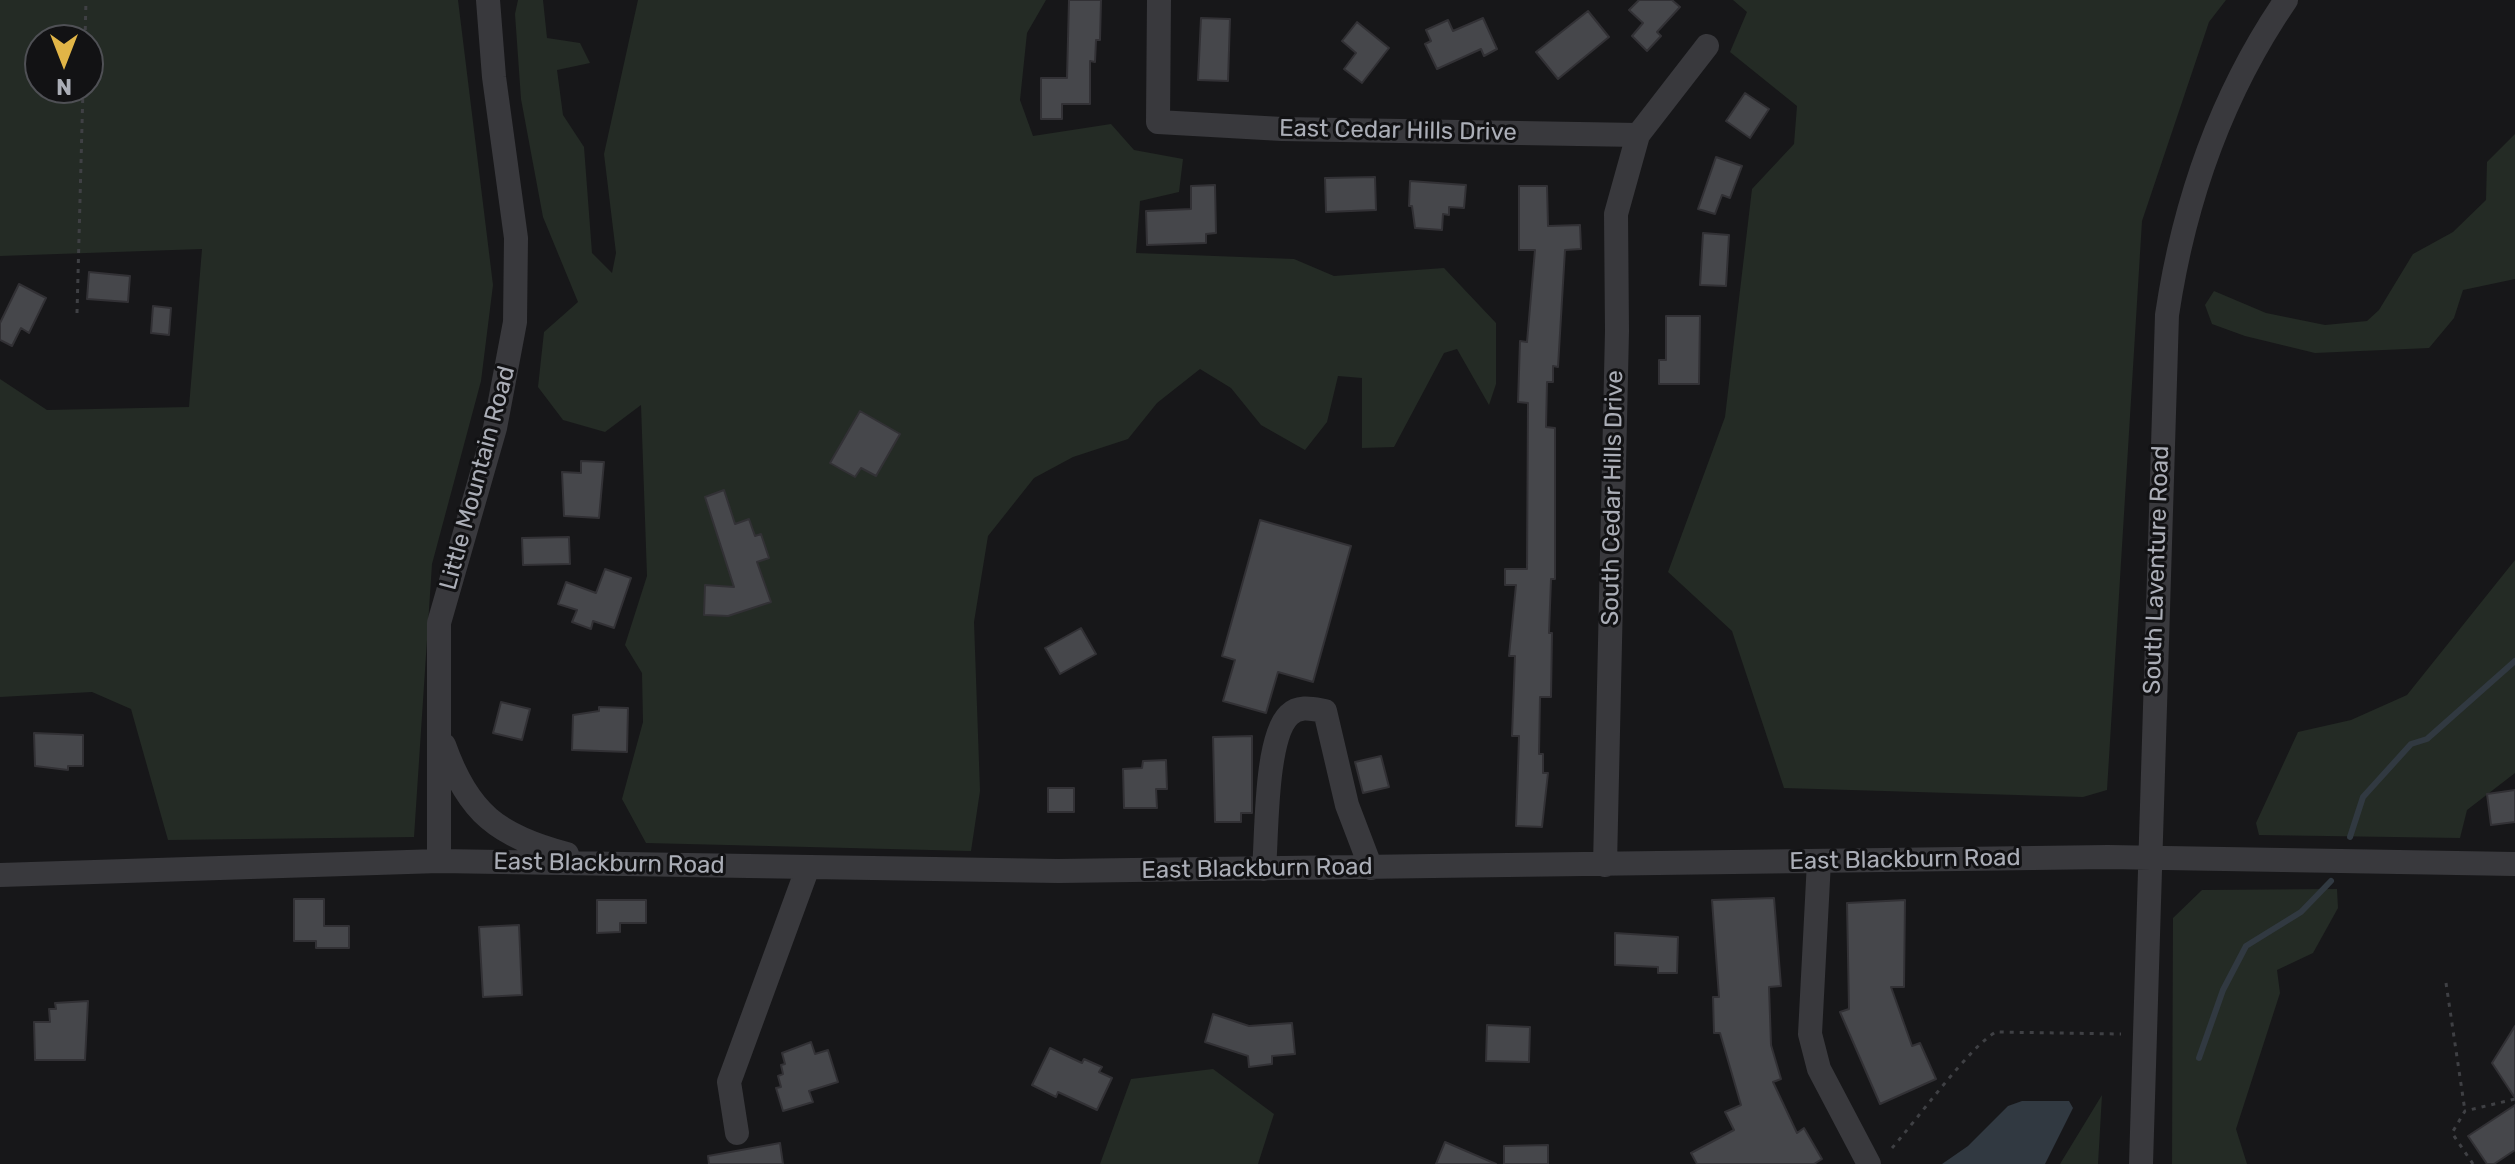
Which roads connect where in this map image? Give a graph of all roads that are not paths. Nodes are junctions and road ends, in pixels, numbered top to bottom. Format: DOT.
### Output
graph roads {
  1 [pos="488,0"];
  2 [pos="1159,0"];
  3 [pos="2286,0"];
  4 [pos="1707,46"];
  5 [pos="1638,135"];
  6 [pos="439,731"];
  7 [pos="2148,858"];
  8 [pos="439,861"];
  9 [pos="1819,861"];
  10 [pos="607,864"];
  11 [pos="2515,864"];
  12 [pos="1605,865"];
  13 [pos="808,867"];
  14 [pos="1371,868"];
  15 [pos="1264,869"];
  16 [pos="0,875"];
  17 [pos="737,1133"];
  18 [pos="1869,1164"];
  19 [pos="2141,1164"];
  1 -- 6 [label="street, Little Mountain Road"];
  2 -- 5 [label="street, East Cedar Hills Drive"];
  3 -- 7 [label="street, South Laventure Road"];
  4 -- 5 [label="street"];
  5 -- 12 [label="street, South Cedar Hills Drive"];
  6 -- 8 [label="street, Little Mountain Road"];
  6 -- 10 [label="street"];
  7 -- 9 [label="street, East Blackburn Road"];
  7 -- 11 [label="street, East Blackburn Road"];
  7 -- 19 [label="street, South Laventure Road"];
  8 -- 10 [label="street, East Blackburn Road"];
  8 -- 16 [label="street, East Blackburn Road"];
  9 -- 12 [label="street, East Blackburn Road"];
  9 -- 18 [label="street"];
  10 -- 13 [label="street, East Blackburn Road"];
  12 -- 14 [label="street, East Blackburn Road"];
  13 -- 15 [label="street, East Blackburn Road"];
  13 -- 17 [label="street"];
  14 -- 15 [label="street, East Blackburn Road"];
  14 -- 15 [label="street"];
}
